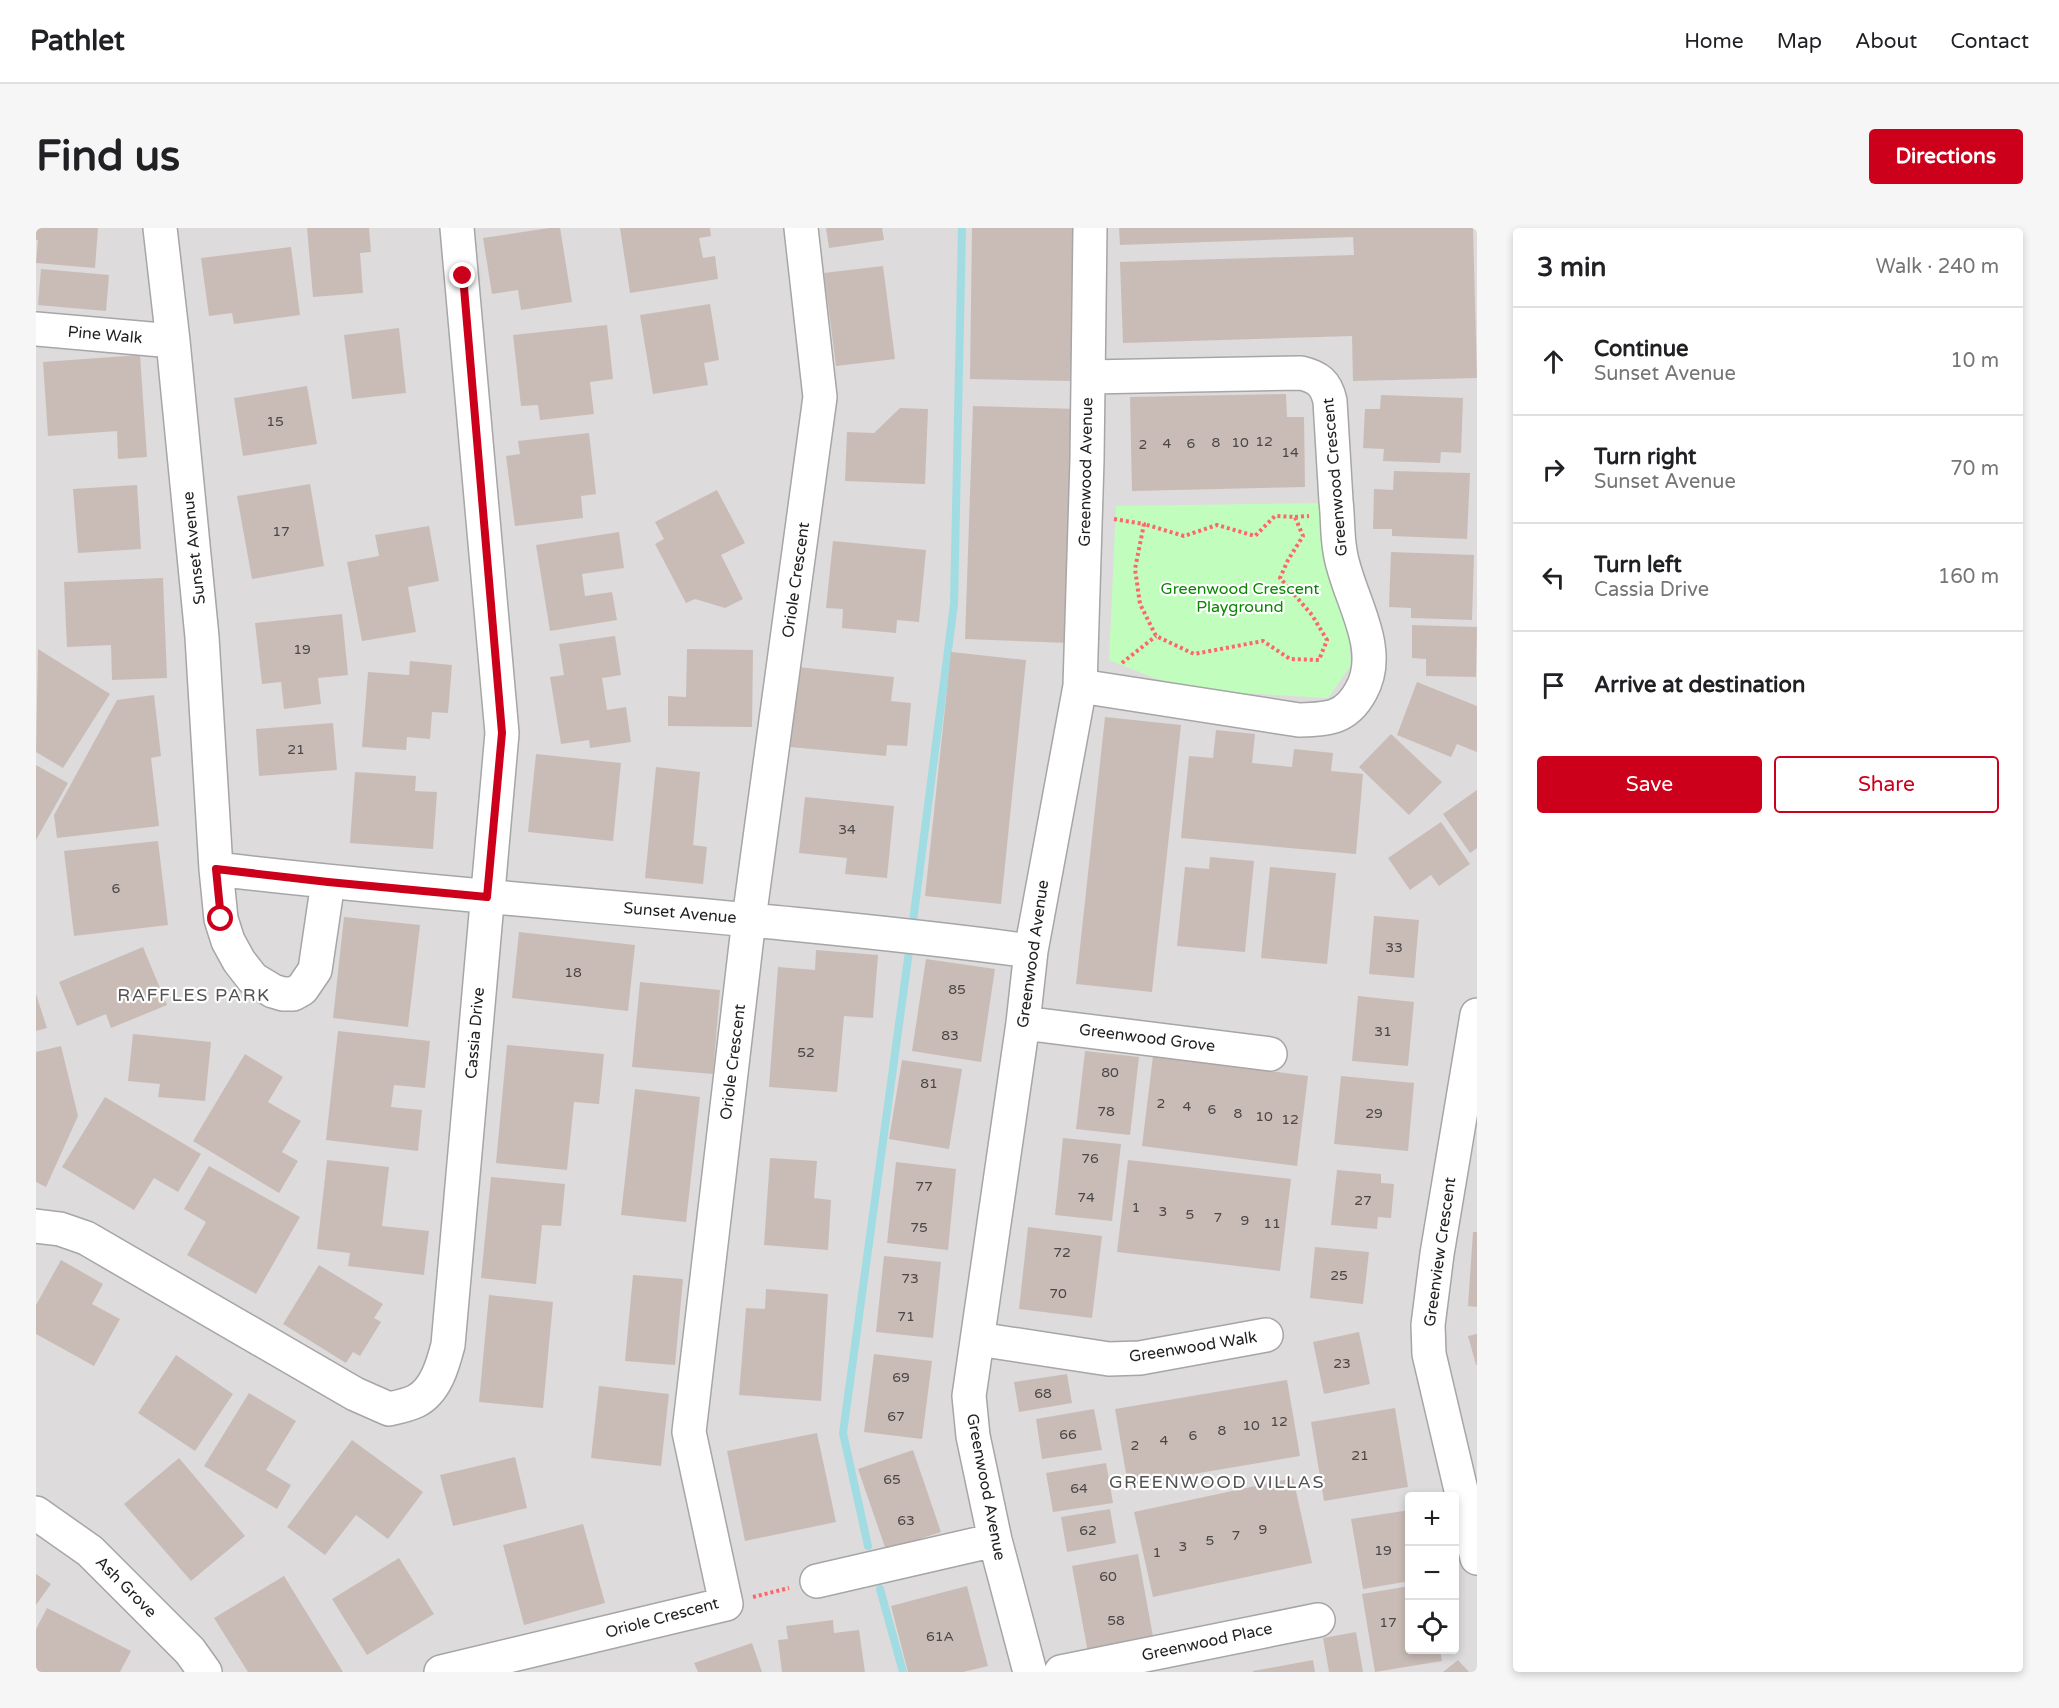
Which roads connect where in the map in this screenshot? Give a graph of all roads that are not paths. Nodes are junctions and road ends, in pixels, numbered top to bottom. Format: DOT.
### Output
graph roads {
  1 [pos="160,228"];
  2 [pos="458,228"];
  3 [pos="801,228"];
  4 [pos="1090,228"];
  5 [pos="36,328"];
  6 [pos="173,341"];
  7 [pos="1088,377"];
  8 [pos="1080,686"];
  9 [pos="216,869"];
  10 [pos="328,882"];
  11 [pos="487,897"];
  12 [pos="749,919"];
  13 [pos="1031,951"];
  14 [pos="1477,1014"];
  15 [pos="1023,1023"];
  16 [pos="1270,1054"];
  17 [pos="36,1226"];
  18 [pos="1266,1335"];
  19 [pos="978,1339"];
  20 [pos="36,1513"];
  21 [pos="995,1540"];
  22 [pos="1477,1558"];
  23 [pos="817,1581"];
  24 [pos="1318,1620"];
  25 [pos="205,1672"];
  26 [pos="441,1672"];
  27 [pos="1030,1672"];
  28 [pos="1061,1672"];
  1 -- 6 [label="street, Sunset Avenue"];
  2 -- 11 [label="street, Cassia Drive"];
  3 -- 12 [label="street, Oriole Crescent"];
  4 -- 7 [label="street, Greenwood Avenue"];
  5 -- 6 [label="street, Pine Walk"];
  6 -- 9 [label="street, Sunset Avenue"];
  7 -- 8 [label="street, Greenwood Avenue"];
  7 -- 8 [label="street, Greenwood Crescent"];
  8 -- 13 [label="street, Greenwood Avenue"];
  9 -- 10 [label="street, Sunset Avenue"];
  9 -- 10 [label="street, Sunset Avenue"];
  10 -- 11 [label="street, Sunset Avenue"];
  11 -- 12 [label="street, Sunset Avenue"];
  11 -- 17 [label="street, Cassia Drive"];
  12 -- 13 [label="street, Sunset Avenue"];
  12 -- 26 [label="street, Oriole Crescent"];
  13 -- 15 [label="street, Greenwood Avenue"];
  14 -- 22 [label="street, Greenview Crescent"];
  15 -- 16 [label="street, Greenwood Grove"];
  15 -- 19 [label="street, Greenwood Avenue"];
  18 -- 19 [label="street, Greenwood Walk"];
  19 -- 21 [label="street, Greenwood Avenue"];
  20 -- 25 [label="street, Ash Grove"];
  21 -- 23 [label="street"];
  21 -- 27 [label="street, Greenwood Avenue"];
  24 -- 28 [label="street, Greenwood Place"];
}
